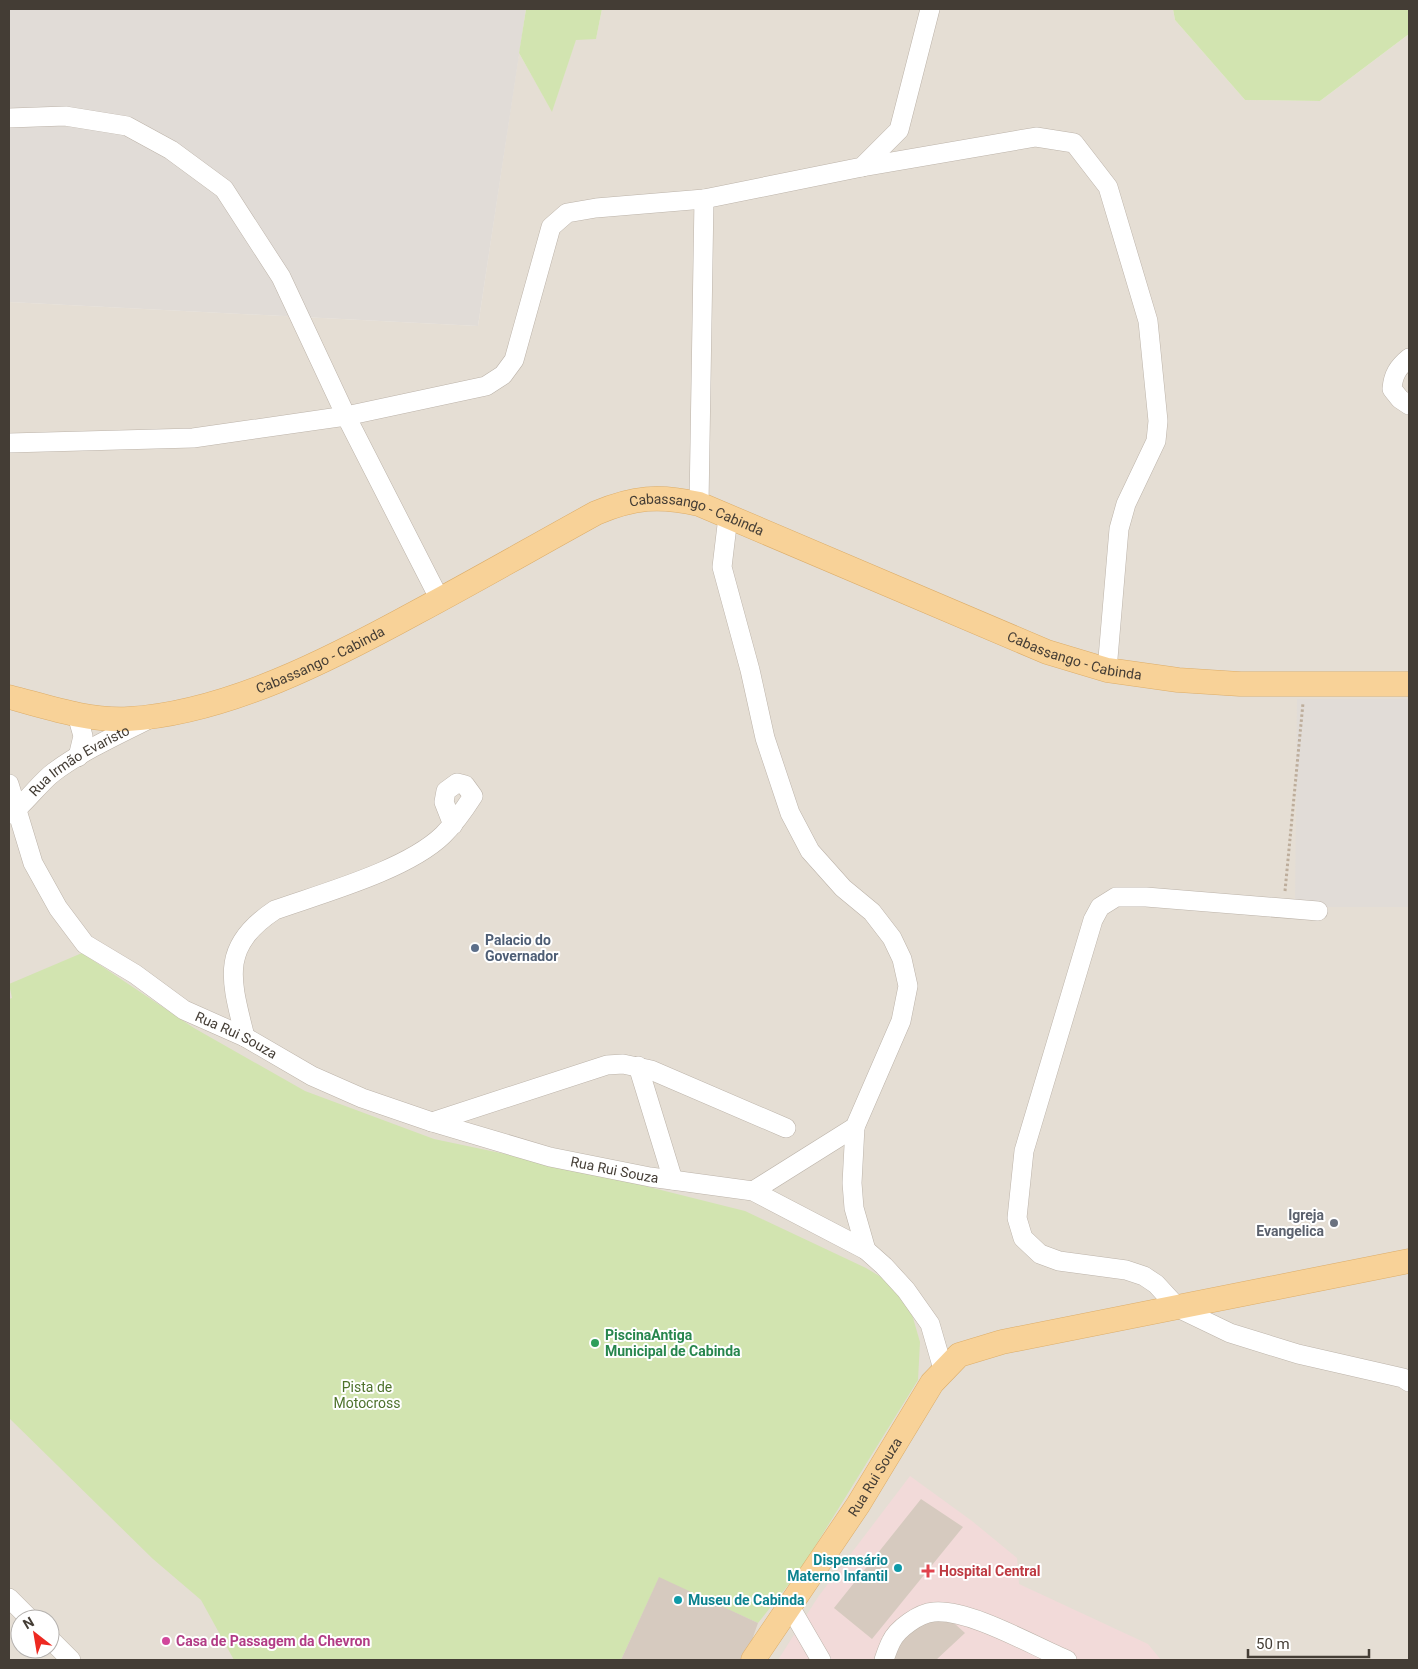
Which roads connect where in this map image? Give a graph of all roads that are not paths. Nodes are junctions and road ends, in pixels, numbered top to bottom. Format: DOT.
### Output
graph roads {
  1 [pos="930,9"];
  2 [pos="9,118"];
  3 [pos="862,167"];
  4 [pos="704,200"];
  5 [pos="1409,358"];
  6 [pos="1409,405"];
  7 [pos="346,416"];
  8 [pos="9,443"];
  9 [pos="699,504"];
  10 [pos="728,516"];
  11 [pos="440,600"];
  12 [pos="1107,670"];
  13 [pos="1409,684"];
  14 [pos="9,698"];
  15 [pos="77,715"];
  16 [pos="156,716"];
  17 [pos="78,757"];
  18 [pos="9,784"];
  19 [pos="12,812"];
  20 [pos="453,824"];
  21 [pos="1318,911"];
  22 [pos="245,1036"];
  23 [pos="638,1066"];
  24 [pos="432,1122"];
  25 [pos="855,1127"];
  26 [pos="786,1128"];
  27 [pos="673,1180"];
  28 [pos="753,1191"];
  29 [pos="866,1250"];
  30 [pos="1409,1261"];
  31 [pos="1178,1308"];
  32 [pos="943,1369"];
  33 [pos="1409,1382"];
  34 [pos="9,1598"];
  35 [pos="789,1605"];
  36 [pos="20,1609"];
  37 [pos="60,1649"];
  38 [pos="71,1660"];
  39 [pos="753,1660"];
  40 [pos="821,1660"];
  41 [pos="884,1660"];
  42 [pos="1067,1660"];
  1 -- 3 [label="street"];
  2 -- 7 [label="street"];
  3 -- 4 [label="street"];
  3 -- 12 [label="street"];
  4 -- 7 [label="street"];
  4 -- 9 [label="street"];
  5 -- 6 [label="street"];
  7 -- 8 [label="street"];
  7 -- 11 [label="street"];
  9 -- 10 [label="main road, Cabassango - Cabinda"];
  9 -- 11 [label="main road, Cabassango - Cabinda"];
  10 -- 12 [label="main road, Cabassango - Cabinda"];
  10 -- 25 [label="street"];
  11 -- 16 [label="main road, Cabassango - Cabinda"];
  12 -- 13 [label="main road, Cabassango - Cabinda"];
  14 -- 15 [label="main road, Cabassango - Cabinda"];
  15 -- 16 [label="main road, Cabassango - Cabinda"];
  15 -- 17 [label="street"];
  16 -- 17 [label="street, Rua Irmão Evaristo"];
  17 -- 19 [label="street, Rua Irmão Evaristo"];
  18 -- 19 [label="street, Rua Rui Souza"];
  19 -- 22 [label="street, Rua Rui Souza"];
  20 -- 22 [label="street"];
  21 -- 31 [label="street"];
  22 -- 24 [label="street, Rua Rui Souza"];
  23 -- 24 [label="street"];
  23 -- 26 [label="street"];
  23 -- 27 [label="street"];
  24 -- 27 [label="street, Rua Rui Souza"];
  25 -- 28 [label="street"];
  25 -- 29 [label="street"];
  27 -- 28 [label="street, Rua Rui Souza"];
  28 -- 29 [label="street, Rua Rui Souza"];
  29 -- 32 [label="street, Rua Rui Souza"];
  30 -- 31 [label="main road"];
  31 -- 32 [label="main road"];
  31 -- 33 [label="street"];
  32 -- 35 [label="main road, Rua Rui Souza"];
  34 -- 36 [label="street"];
  35 -- 39 [label="main road, Rua Rui Souza"];
  35 -- 40 [label="street"];
  37 -- 38 [label="street"];
  41 -- 42 [label="street"];
}
